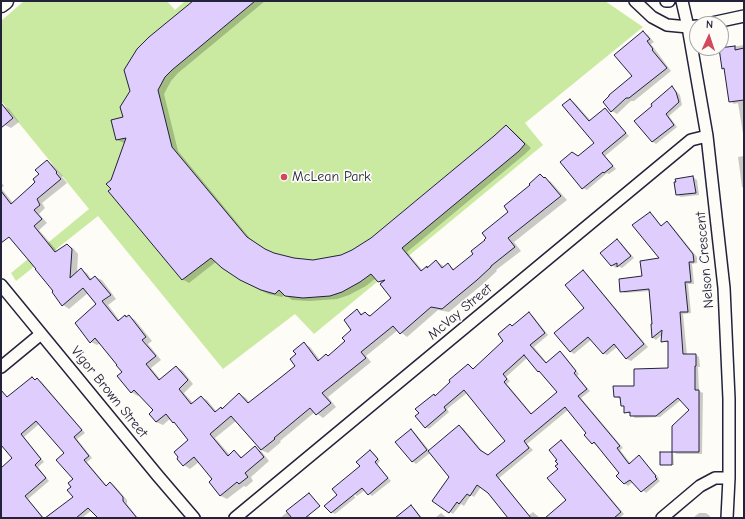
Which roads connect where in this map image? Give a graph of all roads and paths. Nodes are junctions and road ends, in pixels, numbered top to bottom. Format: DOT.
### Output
graph roads {
  1 [pos="5,1"];
  2 [pos="635,1"];
  3 [pos="682,1"];
  4 [pos="1,4"];
  5 [pos="744,16"];
  6 [pos="689,17"];
  7 [pos="729,19"];
  8 [pos="689,26"];
  9 [pos="697,56"];
  10 [pos="707,136"];
  11 [pos="1,285"];
  12 [pos="41,334"];
  13 [pos="1,367"];
  14 [pos="729,478"];
  15 [pos="194,518"];
  16 [pos="235,518"];
  17 [pos="662,518"];
  18 [pos="727,518"];
  1 -- 4 [label="main road"];
  2 -- 8 [label="street"];
  3 -- 6 [label="street, Nelson Crescent"];
  5 -- 7 [label="street"];
  9 -- 10 [label="street, Nelson Crescent"];
  10 -- 14 [label="street, Nelson Crescent"];
  10 -- 16 [label="street, McVay Street"];
  11 -- 12 [label="street, Vigor Brown Street"];
  12 -- 13 [label="street"];
  12 -- 15 [label="street, Vigor Brown Street"];
  14 -- 17 [label="street"];
  14 -- 18 [label="street, Nelson Crescent"];
}
